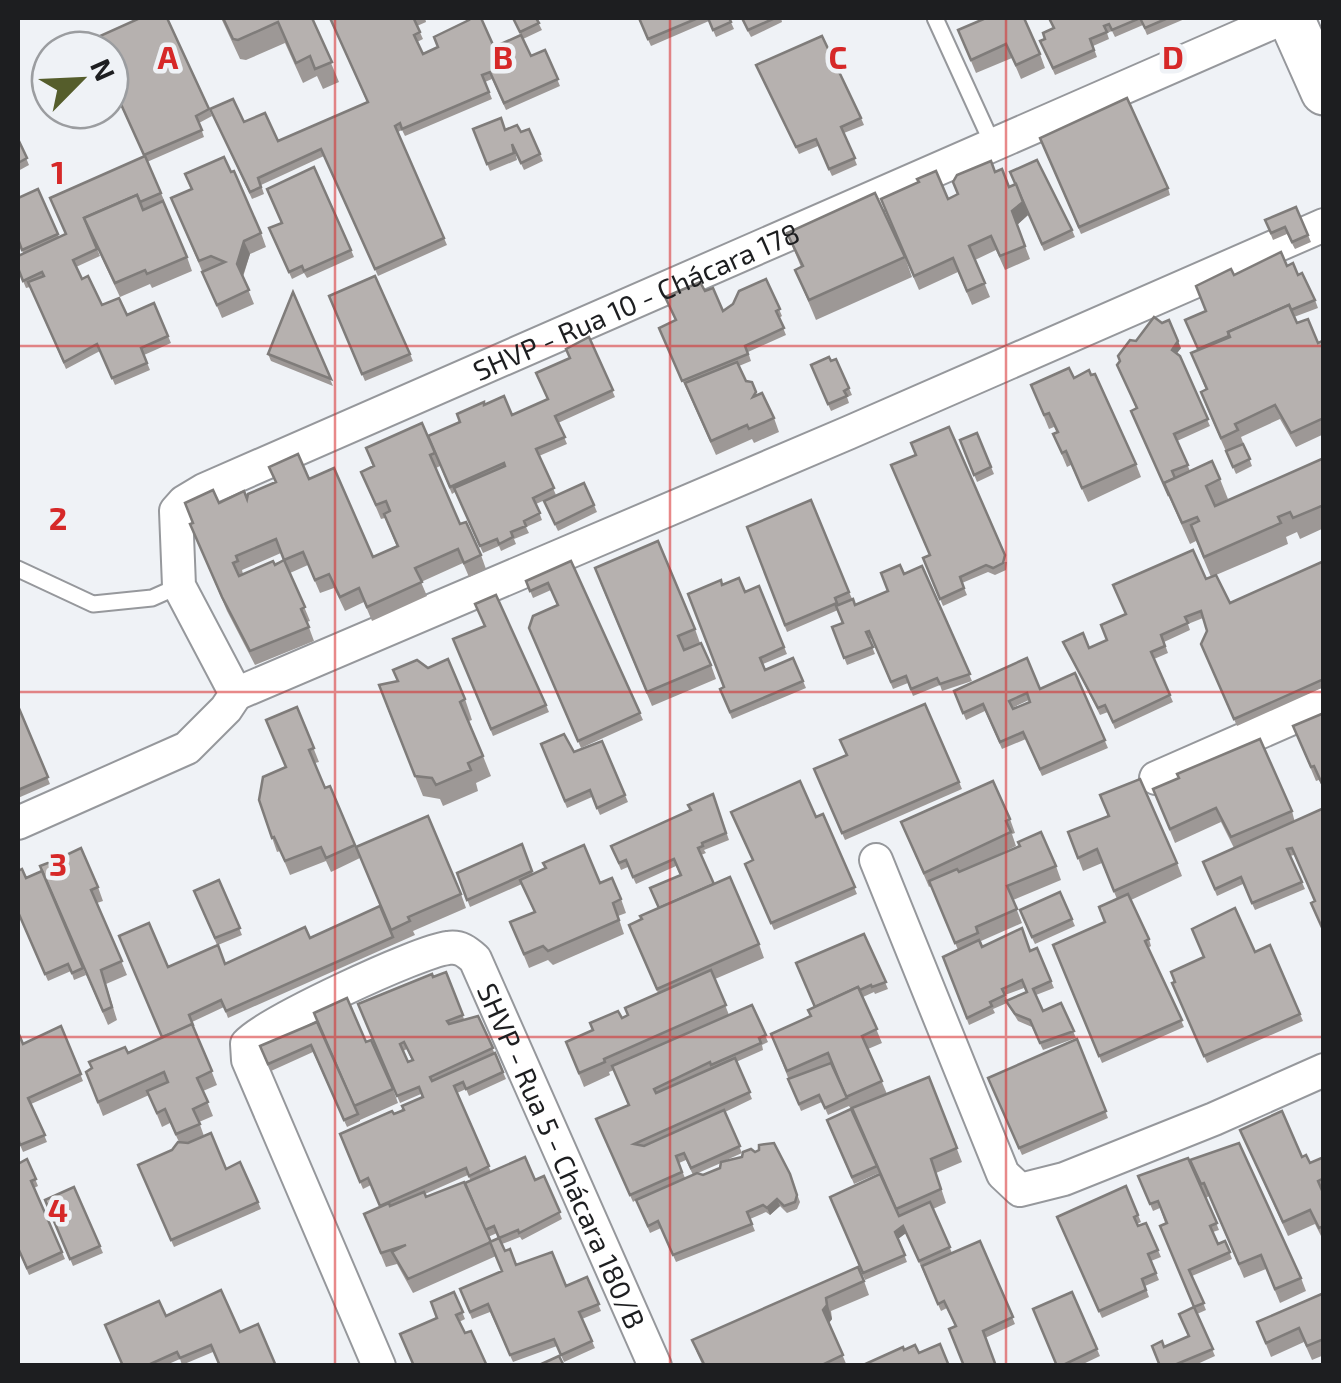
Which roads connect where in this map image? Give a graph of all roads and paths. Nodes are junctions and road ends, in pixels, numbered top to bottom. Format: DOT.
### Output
graph roads {
  1 [pos="935,18"];
  2 [pos="1287,18"];
  3 [pos="1324,92"];
  4 [pos="993,145"];
  5 [pos="1324,225"];
  6 [pos="18,569"];
  7 [pos="178,586"];
  8 [pos="236,694"];
  9 [pos="1324,704"];
  10 [pos="1156,778"];
  11 [pos="18,823"];
  12 [pos="876,860"];
  13 [pos="1324,1070"];
  14 [pos="379,1366"];
  15 [pos="655,1366"];
  1 -- 4 [label="lane"];
  2 -- 3 [label="street"];
  2 -- 4 [label="street, SHVP - Rua 10 - Chácara 178"];
  4 -- 7 [label="street, SHVP - Rua 10 - Chácara 178"];
  5 -- 8 [label="street"];
  6 -- 7 [label="lane"];
  7 -- 8 [label="street, SHVP - Rua 10 - Chácara 178"];
  8 -- 11 [label="street"];
  9 -- 10 [label="street"];
  12 -- 13 [label="street"];
  14 -- 15 [label="street, SHVP - Rua 5 - Chácara 180/B"];
}
